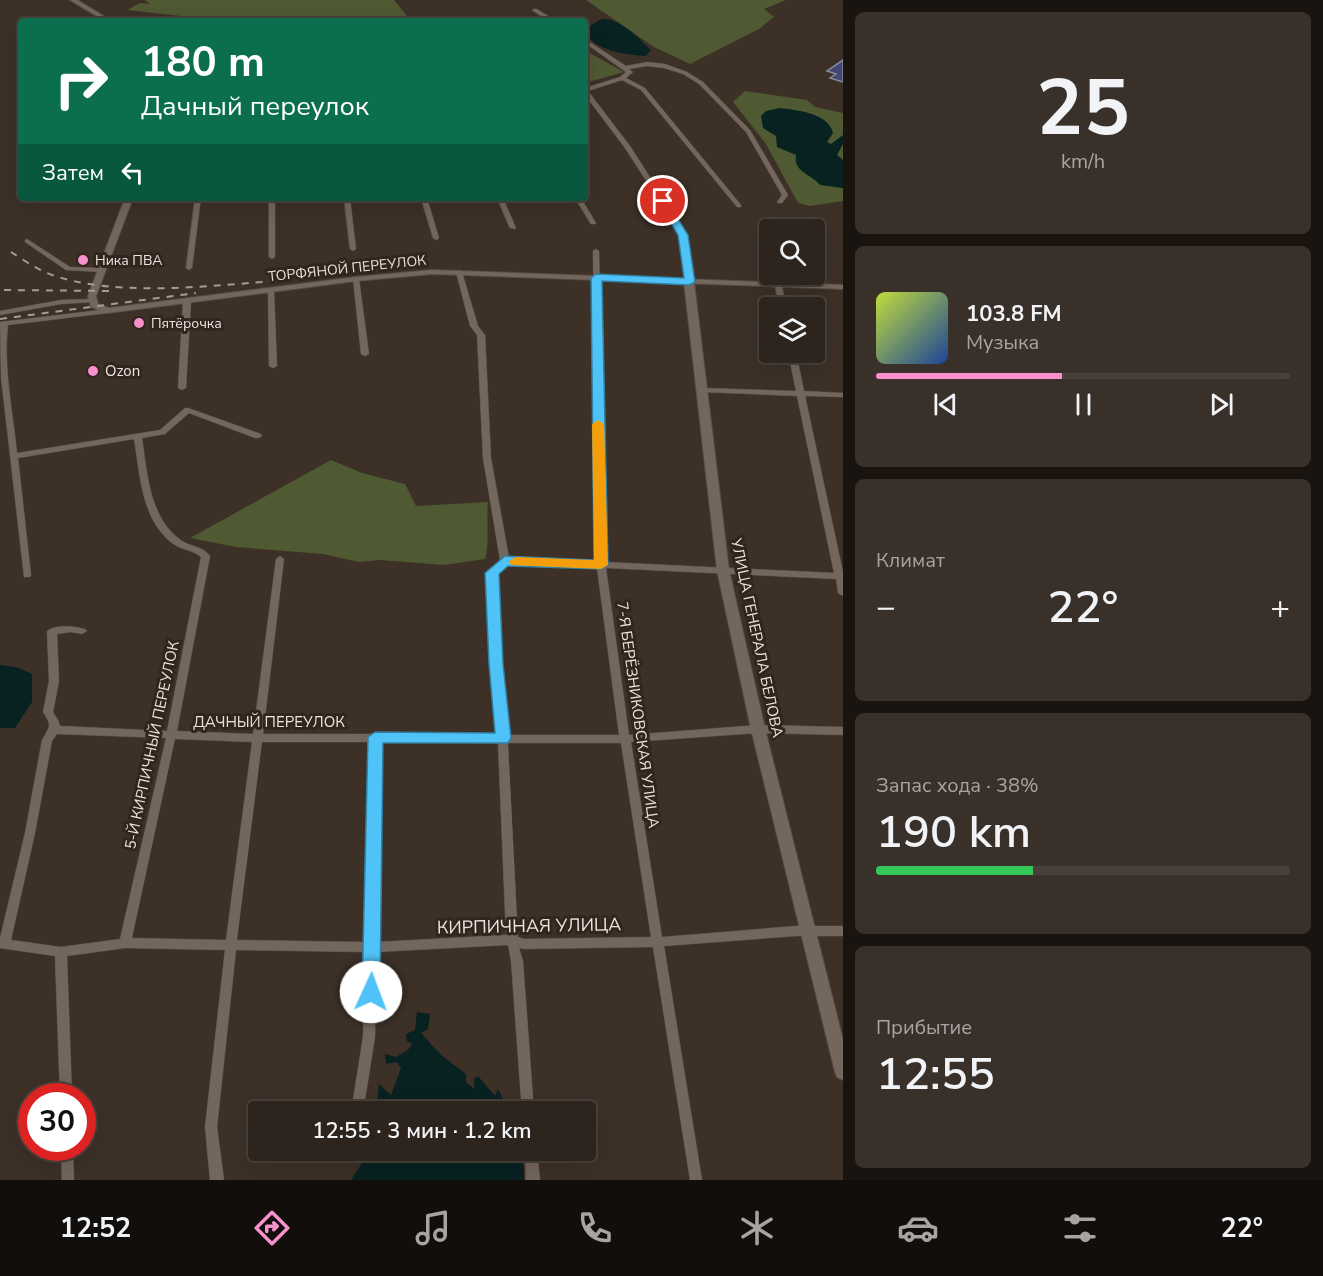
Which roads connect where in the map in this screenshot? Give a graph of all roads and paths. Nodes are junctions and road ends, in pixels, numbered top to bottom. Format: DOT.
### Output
graph roads {
  1 [pos="73,0"];
  2 [pos="535,10"];
  3 [pos="105,18"];
  4 [pos="548,18"];
  5 [pos="588,44"];
  6 [pos="626,68"];
  7 [pos="622,78"];
  8 [pos="588,89"];
  9 [pos="588,94"];
  10 [pos="128,201"];
  11 [pos="198,201"];
  12 [pos="272,201"];
  13 [pos="347,201"];
  14 [pos="425,201"];
  15 [pos="501,201"];
  16 [pos="580,201"];
  17 [pos="780,202"];
  18 [pos="739,206"];
  19 [pos="593,223"];
  20 [pos="513,228"];
  21 [pos="436,238"];
  22 [pos="27,241"];
  23 [pos="353,249"];
  24 [pos="596,250"];
  25 [pos="272,257"];
  26 [pos="189,268"];
  27 [pos="102,270"];
  28 [pos="459,272"];
  29 [pos="596,278"];
  30 [pos="356,279"];
  31 [pos="689,282"];
  32 [pos="759,284"];
  33 [pos="778,285"];
  34 [pos="843,287"];
  35 [pos="271,290"];
  36 [pos="781,297"];
  37 [pos="92,301"];
  38 [pos="186,301"];
  39 [pos="108,311"];
  40 [pos="0,313"];
  41 [pos="3,324"];
  42 [pos="366,354"];
  43 [pos="794,363"];
  44 [pos="273,366"];
  45 [pos="182,388"];
  46 [pos="702,390"];
  47 [pos="801,393"];
  48 [pos="843,395"];
  49 [pos="258,436"];
  50 [pos="138,437"];
  51 [pos="15,456"];
  52 [pos="280,560"];
  53 [pos="505,561"];
  54 [pos="601,565"];
  55 [pos="723,570"];
  56 [pos="27,575"];
  57 [pos="840,576"];
  58 [pos="843,593"];
  59 [pos="82,632"];
  60 [pos="758,729"];
  61 [pos="56,730"];
  62 [pos="843,731"];
  63 [pos="171,736"];
  64 [pos="375,737"];
  65 [pos="258,738"];
  66 [pos="503,738"];
  67 [pos="625,739"];
  68 [pos="808,931"];
  69 [pos="843,931"];
  70 [pos="512,940"];
  71 [pos="657,942"];
  72 [pos="3,943"];
  73 [pos="125,943"];
  74 [pos="231,945"];
  75 [pos="373,947"];
  76 [pos="61,952"];
  77 [pos="843,1072"];
  78 [pos="66,1083"];
  79 [pos="359,1101"];
  80 [pos="527,1101"];
  81 [pos="68,1161"];
  82 [pos="532,1161"];
  83 [pos="69,1180"];
  84 [pos="217,1180"];
  85 [pos="533,1180"];
  86 [pos="696,1180"];
  1 -- 3 [label="street"];
  2 -- 4 [label="street"];
  5 -- 6 [label="street"];
  6 -- 7 [label="street"];
  6 -- 17 [label="street"];
  7 -- 8 [label="street"];
  7 -- 18 [label="street"];
  9 -- 31 [label="street, УЛИЦА ГЕНЕРАЛА БЕЛОВА"];
  10 -- 27 [label="street"];
  11 -- 26 [label="street"];
  12 -- 25 [label="street"];
  13 -- 23 [label="street"];
  14 -- 21 [label="street"];
  15 -- 20 [label="street"];
  16 -- 19 [label="street"];
  22 -- 27 [label="street"];
  24 -- 29 [label="street, 7-Я БЕРЁЗНИКОВСКАЯ УЛИЦА"];
  27 -- 37 [label="street"];
  28 -- 29 [label="street, ТОРФЯНОЙ ПЕРЕУЛОК"];
  28 -- 30 [label="street, ТОРФЯНОЙ ПЕРЕУЛОК"];
  28 -- 53 [label="street"];
  29 -- 31 [label="street, ТОРФЯНОЙ ПЕРЕУЛОК"];
  29 -- 54 [label="street, 7-Я БЕРЁЗНИКОВСКАЯ УЛИЦА"];
  30 -- 35 [label="street, ТОРФЯНОЙ ПЕРЕУЛОК"];
  30 -- 42 [label="street"];
  31 -- 32 [label="street, ТОРФЯНОЙ ПЕРЕУЛОК"];
  31 -- 46 [label="main road, УЛИЦА ГЕНЕРАЛА БЕЛОВА"];
  33 -- 34 [label="street, ТОРФЯНОЙ ПЕРЕУЛОК"];
  33 -- 36 [label="street"];
  35 -- 38 [label="street, ТОРФЯНОЙ ПЕРЕУЛОК"];
  35 -- 44 [label="street"];
  37 -- 39 [label="street"];
  37 -- 40 [label="street"];
  38 -- 39 [label="street, ТОРФЯНОЙ ПЕРЕУЛОК"];
  38 -- 45 [label="street"];
  39 -- 41 [label="street, ТОРФЯНОЙ ПЕРЕУЛОК"];
  41 -- 51 [label="street"];
  43 -- 47 [label="street"];
  46 -- 47 [label="street"];
  46 -- 55 [label="main road, УЛИЦА ГЕНЕРАЛА БЕЛОВА"];
  47 -- 48 [label="street"];
  47 -- 57 [label="street"];
  49 -- 50 [label="street"];
  50 -- 51 [label="street"];
  50 -- 63 [label="street, 5-Й КИРПИЧНЫЙ ПЕРЕУЛОК"];
  51 -- 56 [label="street"];
  52 -- 65 [label="street"];
  53 -- 54 [label="street"];
  53 -- 66 [label="street"];
  54 -- 55 [label="street"];
  54 -- 67 [label="street, 7-Я БЕРЁЗНИКОВСКАЯ УЛИЦА"];
  55 -- 57 [label="street"];
  55 -- 60 [label="main road, УЛИЦА ГЕНЕРАЛА БЕЛОВА"];
  57 -- 58 [label="street"];
  59 -- 61 [label="street"];
  60 -- 62 [label="street, ДАЧНЫЙ ПЕРЕУЛОК"];
  60 -- 67 [label="street, ДАЧНЫЙ ПЕРЕУЛОК"];
  60 -- 68 [label="main road, УЛИЦА ГЕНЕРАЛА БЕЛОВА"];
  61 -- 63 [label="street, ДАЧНЫЙ ПЕРЕУЛОК"];
  61 -- 72 [label="street"];
  63 -- 65 [label="street, ДАЧНЫЙ ПЕРЕУЛОК"];
  63 -- 73 [label="street, 5-Й КИРПИЧНЫЙ ПЕРЕУЛОК"];
  64 -- 65 [label="street, ДАЧНЫЙ ПЕРЕУЛОК"];
  64 -- 66 [label="street, ДАЧНЫЙ ПЕРЕУЛОК"];
  64 -- 75 [label="street"];
  65 -- 74 [label="street"];
  66 -- 67 [label="street, ДАЧНЫЙ ПЕРЕУЛОК"];
  66 -- 70 [label="street"];
  67 -- 71 [label="street, 7-Я БЕРЁЗНИКОВСКАЯ УЛИЦА"];
  68 -- 69 [label="street, КИРПИЧНАЯ УЛИЦА"];
  68 -- 71 [label="street, КИРПИЧНАЯ УЛИЦА"];
  68 -- 77 [label="main road, УЛИЦА ГЕНЕРАЛА БЕЛОВА"];
  70 -- 71 [label="street, КИРПИЧНАЯ УЛИЦА"];
  70 -- 75 [label="street, КИРПИЧНАЯ УЛИЦА"];
  70 -- 80 [label="street"];
  71 -- 86 [label="street, 7-Я БЕРЁЗНИКОВСКАЯ УЛИЦА"];
  72 -- 76 [label="street, КИРПИЧНАЯ УЛИЦА"];
  73 -- 74 [label="street, КИРПИЧНАЯ УЛИЦА"];
  73 -- 76 [label="street, КИРПИЧНАЯ УЛИЦА"];
  74 -- 75 [label="street, КИРПИЧНАЯ УЛИЦА"];
  74 -- 84 [label="street"];
  75 -- 79 [label="street"];
  76 -- 78 [label="street"];
  81 -- 83 [label="street"];
  82 -- 85 [label="street"];
}
